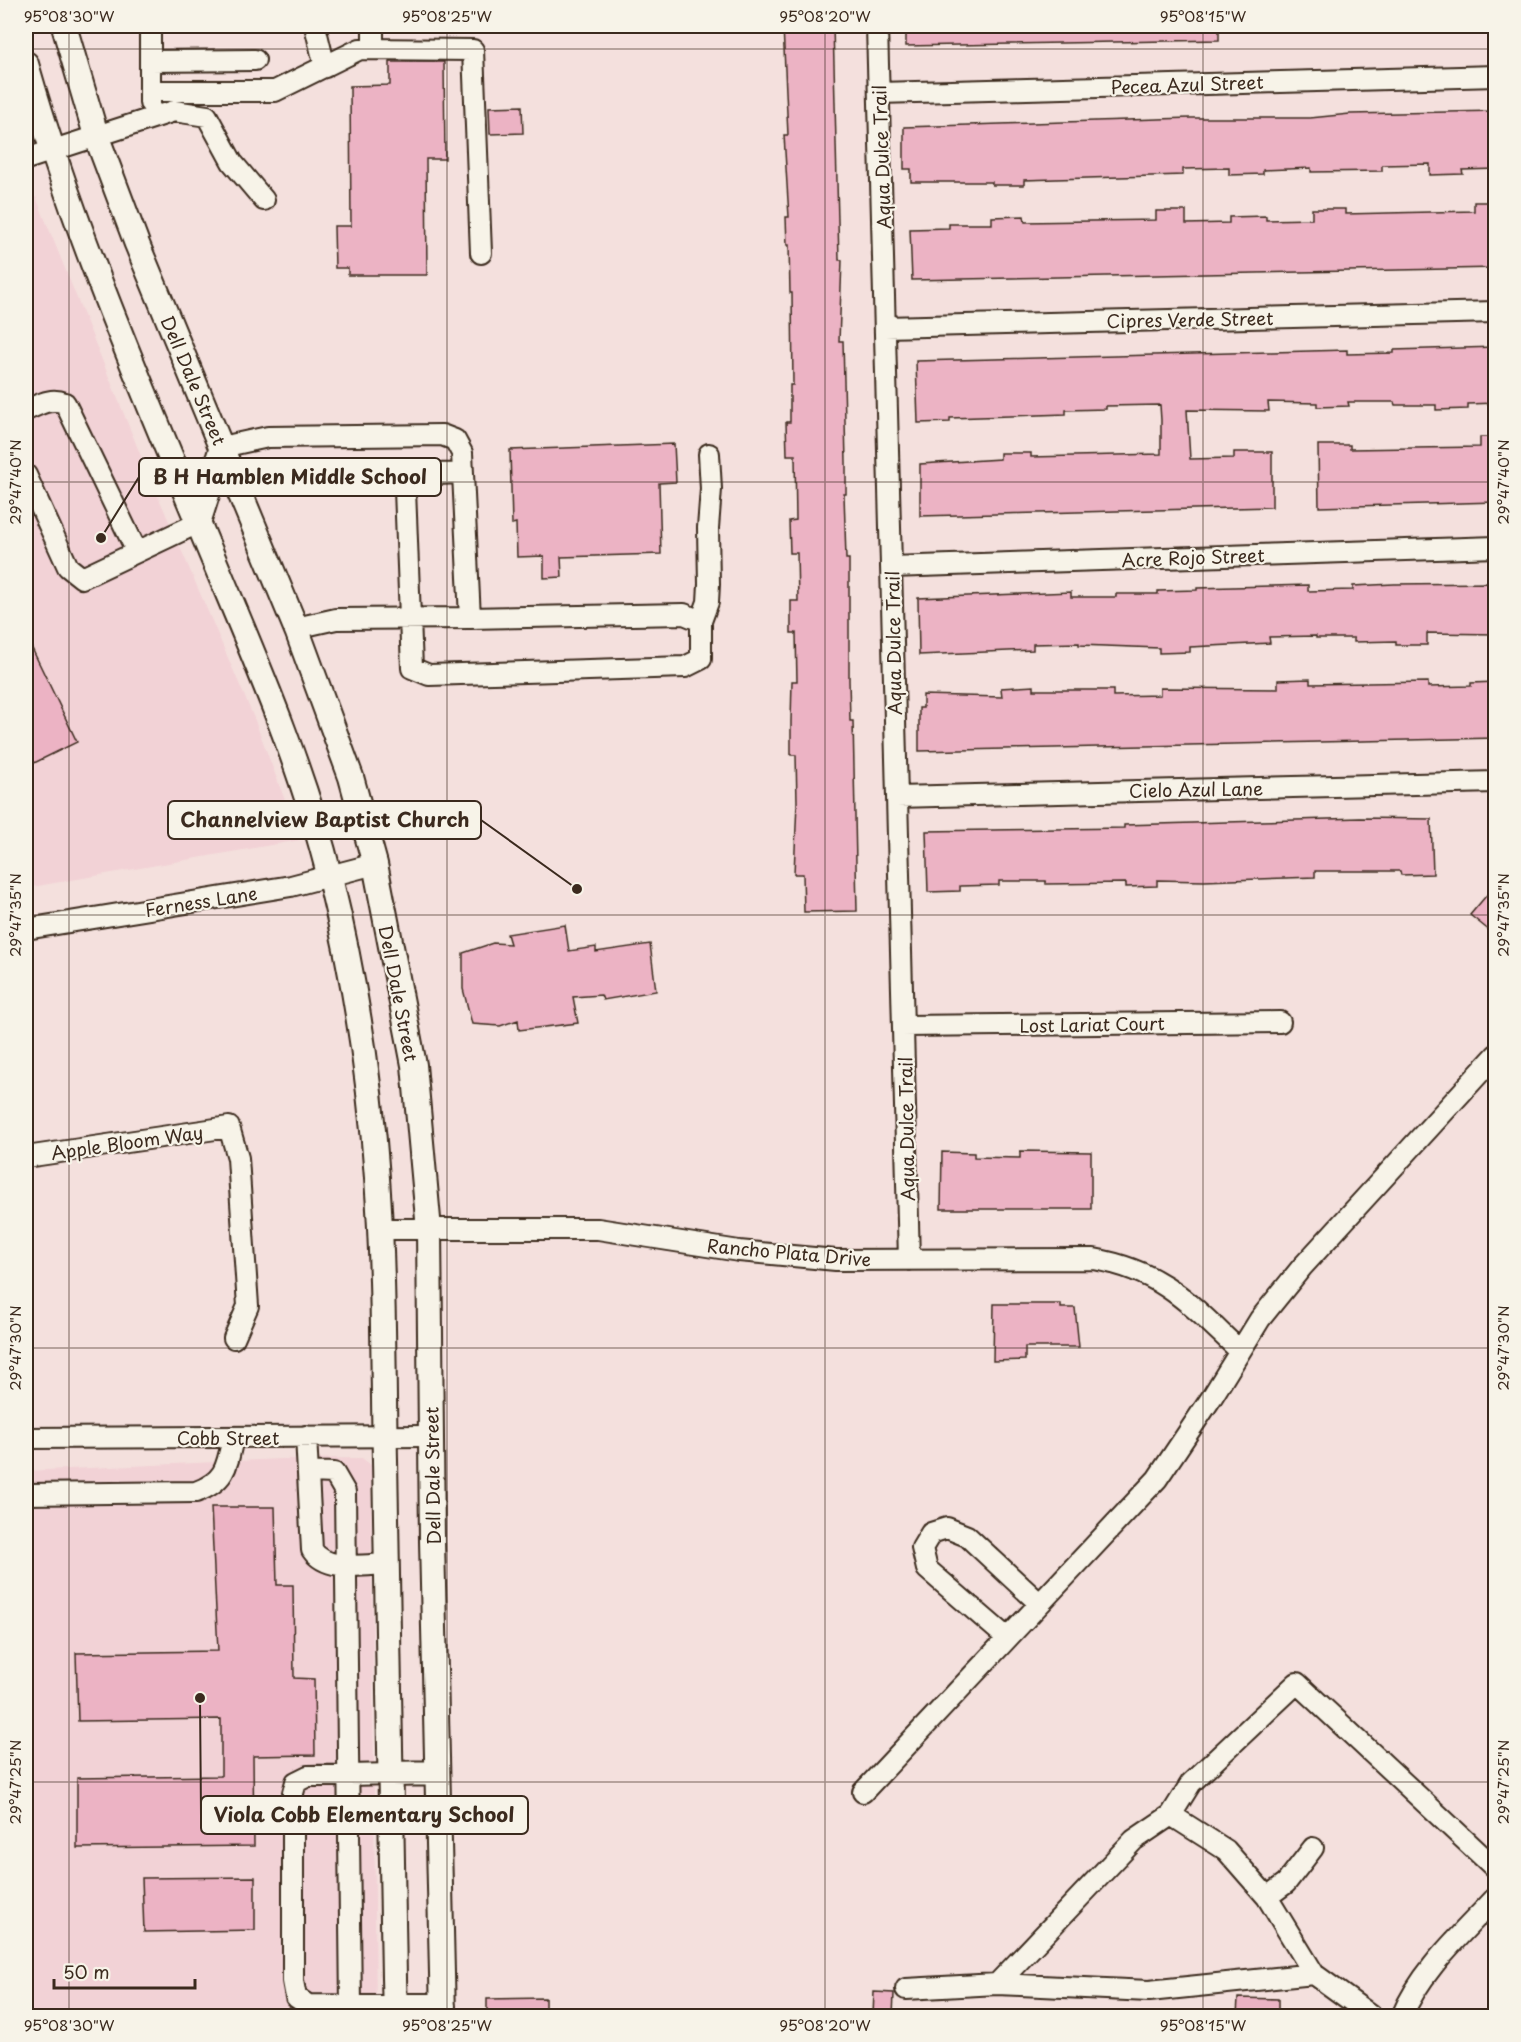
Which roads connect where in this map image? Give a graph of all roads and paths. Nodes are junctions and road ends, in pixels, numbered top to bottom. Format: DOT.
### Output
graph roads {
  1 [pos="64,26"];
  2 [pos="150,26"];
  3 [pos="315,26"];
  4 [pos="373,26"];
  5 [pos="877,26"];
  6 [pos="373,49"];
  7 [pos="255,60"];
  8 [pos="150,62"];
  9 [pos="26,64"];
  10 [pos="325,67"];
  11 [pos="1496,76"];
  12 [pos="150,91"];
  13 [pos="879,93"];
  14 [pos="150,117"];
  15 [pos="96,135"];
  16 [pos="50,149"];
  17 [pos="26,159"];
  18 [pos="264,200"];
  19 [pos="481,253"];
  20 [pos="1496,312"];
  21 [pos="885,327"];
  22 [pos="26,410"];
  23 [pos="222,447"];
  24 [pos="709,454"];
  25 [pos="463,473"];
  26 [pos="26,476"];
  27 [pos="198,523"];
  28 [pos="1496,547"];
  29 [pos="137,552"];
  30 [pos="891,567"];
  31 [pos="470,618"];
  32 [pos="411,619"];
  33 [pos="701,621"];
  34 [pos="296,628"];
  35 [pos="1496,782"];
  36 [pos="897,797"];
  37 [pos="375,864"];
  38 [pos="329,876"];
  39 [pos="26,929"];
  40 [pos="1281,1022"];
  41 [pos="903,1026"];
  42 [pos="1496,1055"];
  43 [pos="26,1157"];
  44 [pos="380,1230"];
  45 [pos="429,1230"];
  46 [pos="909,1260"];
  47 [pos="234,1338"];
  48 [pos="1240,1352"];
  49 [pos="306,1436"];
  50 [pos="384,1436"];
  51 [pos="431,1436"];
  52 [pos="233,1437"];
  53 [pos="26,1438"];
  54 [pos="309,1472"];
  55 [pos="26,1494"];
  56 [pos="344,1564"];
  57 [pos="387,1564"];
  58 [pos="1039,1603"];
  59 [pos="1007,1638"];
  60 [pos="437,1773"];
  61 [pos="391,1774"];
  62 [pos="348,1775"];
  63 [pos="863,1792"];
  64 [pos="1171,1815"];
  65 [pos="1313,1848"];
  66 [pos="1496,1869"];
  67 [pos="1267,1897"];
  68 [pos="1496,1897"];
  69 [pos="1314,1974"];
  70 [pos="998,1984"];
  71 [pos="906,1989"];
  72 [pos="351,2006"];
  73 [pos="395,2011"];
  74 [pos="443,2011"];
  75 [pos="1372,2016"];
  76 [pos="1402,2016"];
  1 -- 15 [label="main road, Dell Dale Street"];
  2 -- 8 [label="street"];
  3 -- 10 [label="street"];
  4 -- 6 [label="street"];
  5 -- 13 [label="street, Aqua Dulce Trail"];
  6 -- 10 [label="street"];
  6 -- 19 [label="street"];
  7 -- 8 [label="street"];
  8 -- 12 [label="street"];
  9 -- 16 [label="main road"];
  10 -- 12 [label="street"];
  11 -- 13 [label="street, Pecea Azul Street"];
  12 -- 14 [label="street"];
  13 -- 21 [label="street, Aqua Dulce Trail"];
  14 -- 15 [label="street"];
  14 -- 18 [label="street"];
  15 -- 16 [label="street"];
  15 -- 23 [label="main road, Dell Dale Street"];
  16 -- 17 [label="street"];
  16 -- 27 [label="main road"];
  20 -- 21 [label="street, Cipres Verde Street"];
  21 -- 30 [label="street, Aqua Dulce Trail"];
  22 -- 29 [label="street"];
  23 -- 25 [label="street"];
  23 -- 27 [label="main road"];
  23 -- 34 [label="main road, Dell Dale Street"];
  24 -- 33 [label="street"];
  25 -- 31 [label="street"];
  25 -- 32 [label="street"];
  26 -- 29 [label="street"];
  27 -- 29 [label="street"];
  27 -- 38 [label="main road"];
  28 -- 30 [label="street, Acre Rojo Street"];
  30 -- 36 [label="street, Aqua Dulce Trail"];
  31 -- 32 [label="street"];
  31 -- 33 [label="street"];
  32 -- 33 [label="street"];
  32 -- 34 [label="street"];
  34 -- 37 [label="main road, Dell Dale Street"];
  35 -- 36 [label="street, Cielo Azul Lane"];
  36 -- 41 [label="street, Aqua Dulce Trail"];
  37 -- 38 [label="street, Ferness Lane"];
  37 -- 45 [label="main road, Dell Dale Street"];
  38 -- 39 [label="street, Ferness Lane"];
  38 -- 44 [label="main road"];
  40 -- 41 [label="street, Lost Lariat Court"];
  41 -- 46 [label="street, Aqua Dulce Trail"];
  42 -- 48 [label="street"];
  43 -- 47 [label="street, Apple Bloom Way"];
  44 -- 45 [label="street, Rancho Plata Drive"];
  44 -- 50 [label="main road"];
  45 -- 46 [label="street, Rancho Plata Drive"];
  45 -- 51 [label="main road, Dell Dale Street"];
  46 -- 48 [label="street, Rancho Plata Drive"];
  48 -- 58 [label="street"];
  49 -- 50 [label="street, Cobb Street"];
  49 -- 52 [label="street, Cobb Street"];
  49 -- 54 [label="street"];
  50 -- 51 [label="street, Cobb Street"];
  50 -- 57 [label="main road"];
  51 -- 60 [label="main road, Dell Dale Street"];
  52 -- 53 [label="street, Cobb Street"];
  52 -- 55 [label="street"];
  54 -- 56 [label="street"];
  54 -- 56 [label="street"];
  56 -- 57 [label="street"];
  56 -- 62 [label="street"];
  57 -- 61 [label="main road"];
  58 -- 59 [label="street"];
  58 -- 59 [label="street"];
  59 -- 63 [label="street"];
  60 -- 61 [label="main road"];
  60 -- 74 [label="main road, Dell Dale Street"];
  61 -- 62 [label="street"];
  61 -- 73 [label="main road"];
  62 -- 72 [label="street"];
  62 -- 72 [label="street"];
  64 -- 66 [label="street"];
  64 -- 67 [label="street"];
  64 -- 70 [label="street"];
  65 -- 67 [label="street"];
  67 -- 69 [label="street"];
  68 -- 76 [label="street"];
  69 -- 70 [label="street"];
  69 -- 75 [label="street"];
  70 -- 71 [label="street"];
  72 -- 73 [label="street"];
  73 -- 74 [label="main road"];
}
